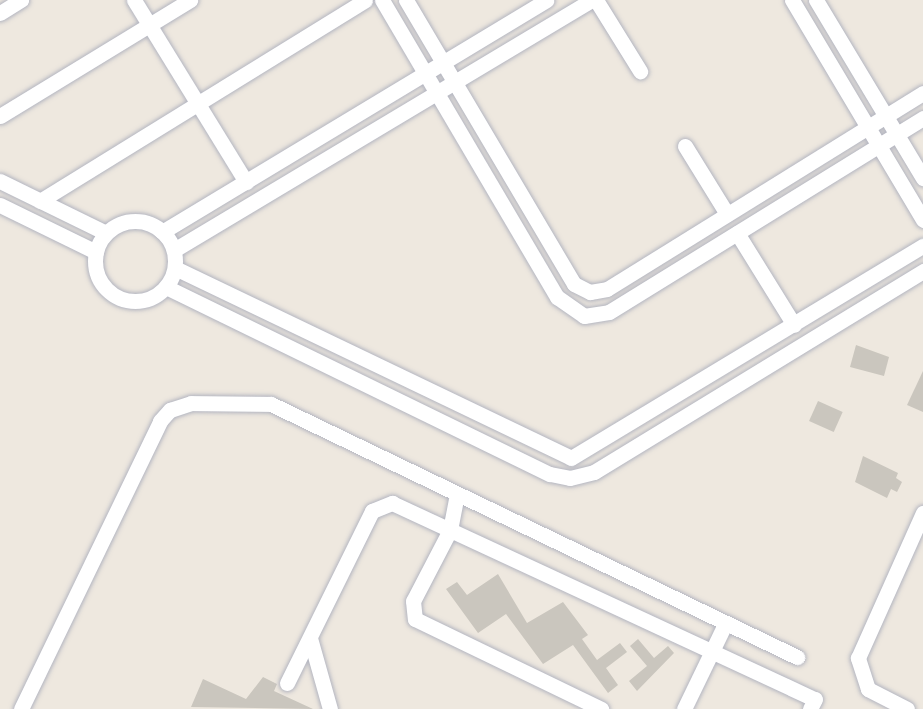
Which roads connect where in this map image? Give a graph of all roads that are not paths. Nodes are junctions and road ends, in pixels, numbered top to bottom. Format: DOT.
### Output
graph roads {
  1 [pos="21,0"];
  2 [pos="134,0"];
  3 [pos="190,0"];
  4 [pos="365,0"];
  5 [pos="382,0"];
  6 [pos="406,0"];
  7 [pos="547,0"];
  8 [pos="591,0"];
  9 [pos="596,0"];
  10 [pos="792,0"];
  11 [pos="816,0"];
  12 [pos="524,6"];
  13 [pos="0,13"];
  14 [pos="149,25"];
  15 [pos="539,32"];
  16 [pos="443,63"];
  17 [pos="640,71"];
  18 [pos="425,74"];
  19 [pos="455,83"];
  20 [pos="923,93"];
  21 [pos="437,94"];
  22 [pos="197,101"];
  23 [pos="885,115"];
  24 [pos="0,116"];
  25 [pos="923,118"];
  26 [pos="867,126"];
  27 [pos="896,134"];
  28 [pos="878,145"];
  29 [pos="685,146"];
  30 [pos="923,178"];
  31 [pos="0,181"];
  32 [pos="246,182"];
  33 [pos="40,201"];
  34 [pos="0,205"];
  35 [pos="727,214"];
  36 [pos="923,219"];
  37 [pos="162,231"];
  38 [pos="737,232"];
  39 [pos="106,233"];
  40 [pos="923,246"];
  41 [pos="174,250"];
  42 [pos="96,252"];
  43 [pos="175,268"];
  44 [pos="923,271"];
  45 [pos="166,287"];
  46 [pos="794,325"];
  47 [pos="457,494"];
  48 [pos="923,513"];
  49 [pos="450,530"];
  50 [pos="725,624"];
  51 [pos="309,638"];
  52 [pos="712,651"];
  53 [pos="796,657"];
  54 [pos="287,683"];
  55 [pos="21,709"];
  56 [pos="330,709"];
  57 [pos="601,709"];
  58 [pos="684,709"];
  59 [pos="810,709"];
  60 [pos="907,709"];
  1 -- 13 [label="lane"];
  2 -- 14 [label="lane"];
  3 -- 14 [label="lane"];
  4 -- 22 [label="lane"];
  5 -- 18 [label="lane"];
  6 -- 16 [label="lane"];
  7 -- 12 [label="lane"];
  8 -- 15 [label="lane"];
  9 -- 17 [label="lane"];
  10 -- 26 [label="lane"];
  11 -- 23 [label="lane"];
  12 -- 15 [label="lane"];
  12 -- 16 [label="lane"];
  14 -- 22 [label="lane"];
  14 -- 24 [label="lane"];
  15 -- 19 [label="lane"];
  16 -- 18 [label="lane"];
  16 -- 19 [label="lane"];
  18 -- 21 [label="lane"];
  18 -- 32 [label="lane"];
  19 -- 21 [label="lane"];
  19 -- 35 [label="lane"];
  20 -- 23 [label="lane"];
  21 -- 38 [label="lane"];
  21 -- 41 [label="lane"];
  22 -- 32 [label="lane"];
  22 -- 33 [label="lane"];
  23 -- 26 [label="lane"];
  23 -- 27 [label="lane"];
  25 -- 27 [label="lane"];
  26 -- 28 [label="lane"];
  26 -- 35 [label="lane"];
  27 -- 28 [label="lane"];
  27 -- 30 [label="lane"];
  28 -- 36 [label="lane"];
  28 -- 38 [label="lane"];
  29 -- 35 [label="lane"];
  31 -- 33 [label="lane"];
  32 -- 37 [label="lane"];
  33 -- 39 [label="lane"];
  34 -- 42 [label="lane"];
  37 -- 39 [label="lane"];
  37 -- 41 [label="lane"];
  38 -- 46 [label="lane"];
  39 -- 42 [label="lane"];
  40 -- 46 [label="lane"];
  41 -- 43 [label="lane"];
  42 -- 45 [label="lane"];
  43 -- 45 [label="lane"];
  43 -- 46 [label="lane"];
  44 -- 45 [label="lane"];
  47 -- 49 [label="lane"];
  47 -- 50 [label="lane"];
  47 -- 55 [label="lane"];
  48 -- 60 [label="lane"];
  49 -- 51 [label="lane"];
  49 -- 52 [label="lane"];
  49 -- 57 [label="lane"];
  50 -- 52 [label="lane"];
  50 -- 53 [label="lane"];
  51 -- 54 [label="lane"];
  51 -- 56 [label="lane"];
  52 -- 58 [label="lane"];
  52 -- 59 [label="lane"];
}
